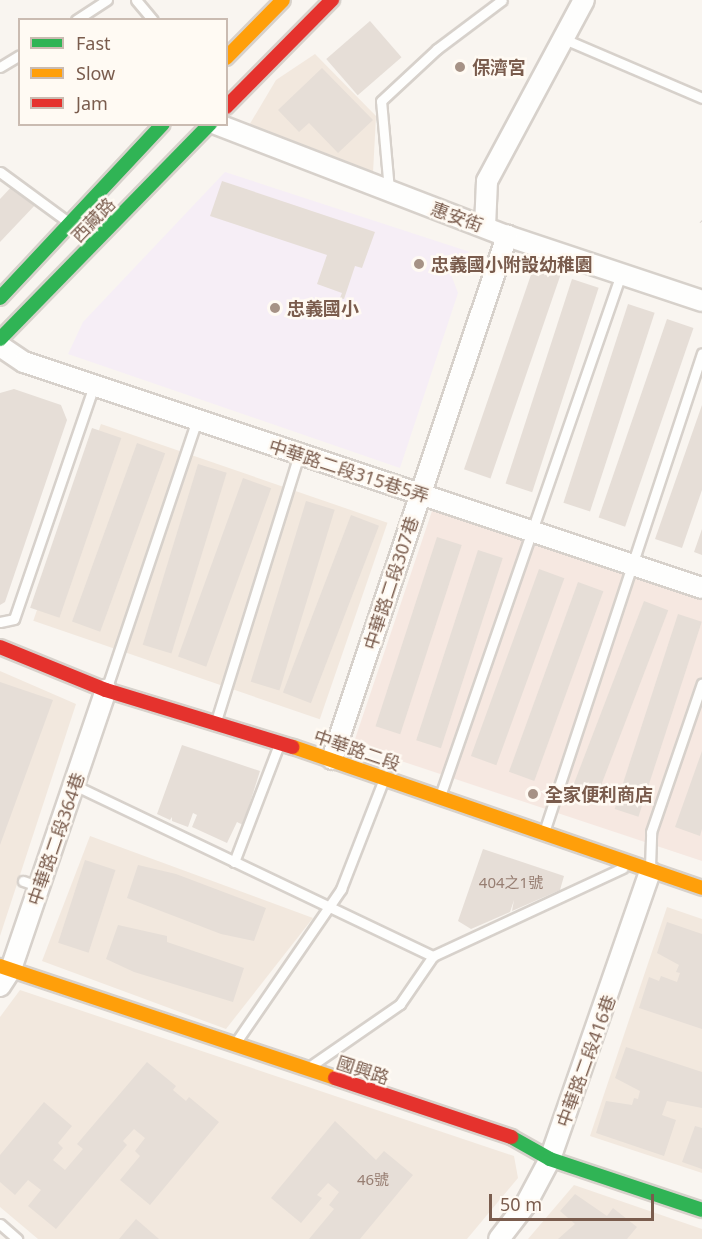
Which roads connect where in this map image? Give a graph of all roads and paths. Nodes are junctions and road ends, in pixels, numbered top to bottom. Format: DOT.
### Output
graph roads {
  1 [pos="106,0"];
  2 [pos="136,0"];
  3 [pos="283,0"];
  4 [pos="332,0"];
  5 [pos="502,0"];
  6 [pos="584,0"];
  7 [pos="79,18"];
  8 [pos="151,18"];
  9 [pos="564,39"];
  10 [pos="18,56"];
  11 [pos="228,56"];
  12 [pos="0,67"];
  13 [pos="702,98"];
  14 [pos="228,105"];
  15 [pos="161,126"];
  16 [pos="208,126"];
  17 [pos="221,126"];
  18 [pos="0,172"];
  19 [pos="389,192"];
  20 [pos="70,224"];
  21 [pos="485,228"];
  22 [pos="507,236"];
  23 [pos="621,274"];
  24 [pos="0,298"];
  25 [pos="702,301"];
  26 [pos="0,339"];
  27 [pos="0,346"];
  28 [pos="702,353"];
  29 [pos="94,386"];
  30 [pos="197,420"];
  31 [pos="298,454"];
  32 [pos="421,495"];
  33 [pos="531,532"];
  34 [pos="634,566"];
  35 [pos="702,588"];
  36 [pos="0,622"];
  37 [pos="0,647"];
  38 [pos="702,683"];
  39 [pos="106,690"];
  40 [pos="216,721"];
  41 [pos="280,742"];
  42 [pos="332,759"];
  43 [pos="384,778"];
  44 [pos="74,785"];
  45 [pos="440,797"];
  46 [pos="543,834"];
  47 [pos="234,862"];
  48 [pos="628,866"];
  49 [pos="650,872"];
  50 [pos="702,888"];
  51 [pos="329,907"];
  52 [pos="433,956"];
  53 [pos="5,968"];
  54 [pos="0,986"];
  55 [pos="233,1046"];
  56 [pos="305,1070"];
  57 [pos="550,1159"];
  58 [pos="702,1210"];
  59 [pos="0,1224"];
  60 [pos="17,1239"];
  61 [pos="499,1239"];
  1 -- 7 [label="lane"];
  2 -- 8 [label="lane"];
  3 -- 11 [label="street"];
  4 -- 14 [label="street"];
  5 -- 19 [label="lane"];
  6 -- 9 [label="street"];
  9 -- 13 [label="lane"];
  9 -- 21 [label="street"];
  10 -- 12 [label="lane"];
  15 -- 20 [label="street, 西藏路"];
  16 -- 26 [label="street, 西藏路"];
  17 -- 19 [label="street, 惠安街"];
  18 -- 20 [label="lane"];
  19 -- 21 [label="street, 惠安街"];
  20 -- 24 [label="street, 西藏路"];
  21 -- 22 [label="street, 惠安街"];
  22 -- 23 [label="street, 惠安街"];
  22 -- 32 [label="street, 中華路二段307巷"];
  23 -- 25 [label="street, 惠安街"];
  23 -- 33 [label="lane"];
  27 -- 29 [label="street, 中華路二段315巷5弄"];
  28 -- 34 [label="lane"];
  29 -- 30 [label="street, 中華路二段315巷5弄"];
  29 -- 36 [label="lane"];
  30 -- 31 [label="street, 中華路二段315巷5弄"];
  30 -- 39 [label="lane"];
  31 -- 32 [label="street, 中華路二段315巷5弄"];
  31 -- 40 [label="lane"];
  32 -- 33 [label="street, 中華路二段315巷5弄"];
  32 -- 42 [label="street, 中華路二段307巷"];
  33 -- 34 [label="street, 中華路二段315巷5弄"];
  33 -- 45 [label="lane"];
  34 -- 35 [label="street, 中華路二段315巷5弄"];
  34 -- 46 [label="lane"];
  37 -- 39 [label="street, 中華路二段"];
  38 -- 49 [label="lane"];
  39 -- 40 [label="street, 中華路二段"];
  39 -- 44 [label="street, 中華路二段364巷"];
  40 -- 41 [label="street, 中華路二段"];
  41 -- 42 [label="street, 中華路二段"];
  41 -- 47 [label="lane"];
  42 -- 43 [label="street, 中華路二段"];
  43 -- 45 [label="street, 中華路二段"];
  43 -- 51 [label="lane"];
  44 -- 47 [label="lane"];
  44 -- 53 [label="street, 中華路二段364巷"];
  45 -- 46 [label="street, 中華路二段"];
  46 -- 48 [label="street, 中華路二段"];
  47 -- 51 [label="lane"];
  48 -- 49 [label="street, 中華路二段"];
  48 -- 52 [label="lane"];
  49 -- 50 [label="street, 中華路二段"];
  49 -- 57 [label="street, 中華路二段416巷"];
  51 -- 52 [label="lane"];
  51 -- 55 [label="lane"];
  52 -- 56 [label="lane"];
  53 -- 54 [label="street, 中華路二段364巷"];
  53 -- 55 [label="street, 國興路"];
  55 -- 56 [label="street, 國興路"];
  56 -- 57 [label="street, 國興路"];
  57 -- 58 [label="street, 國興路"];
  57 -- 61 [label="street, 中華路二段416巷"];
  59 -- 60 [label="lane"];
}
